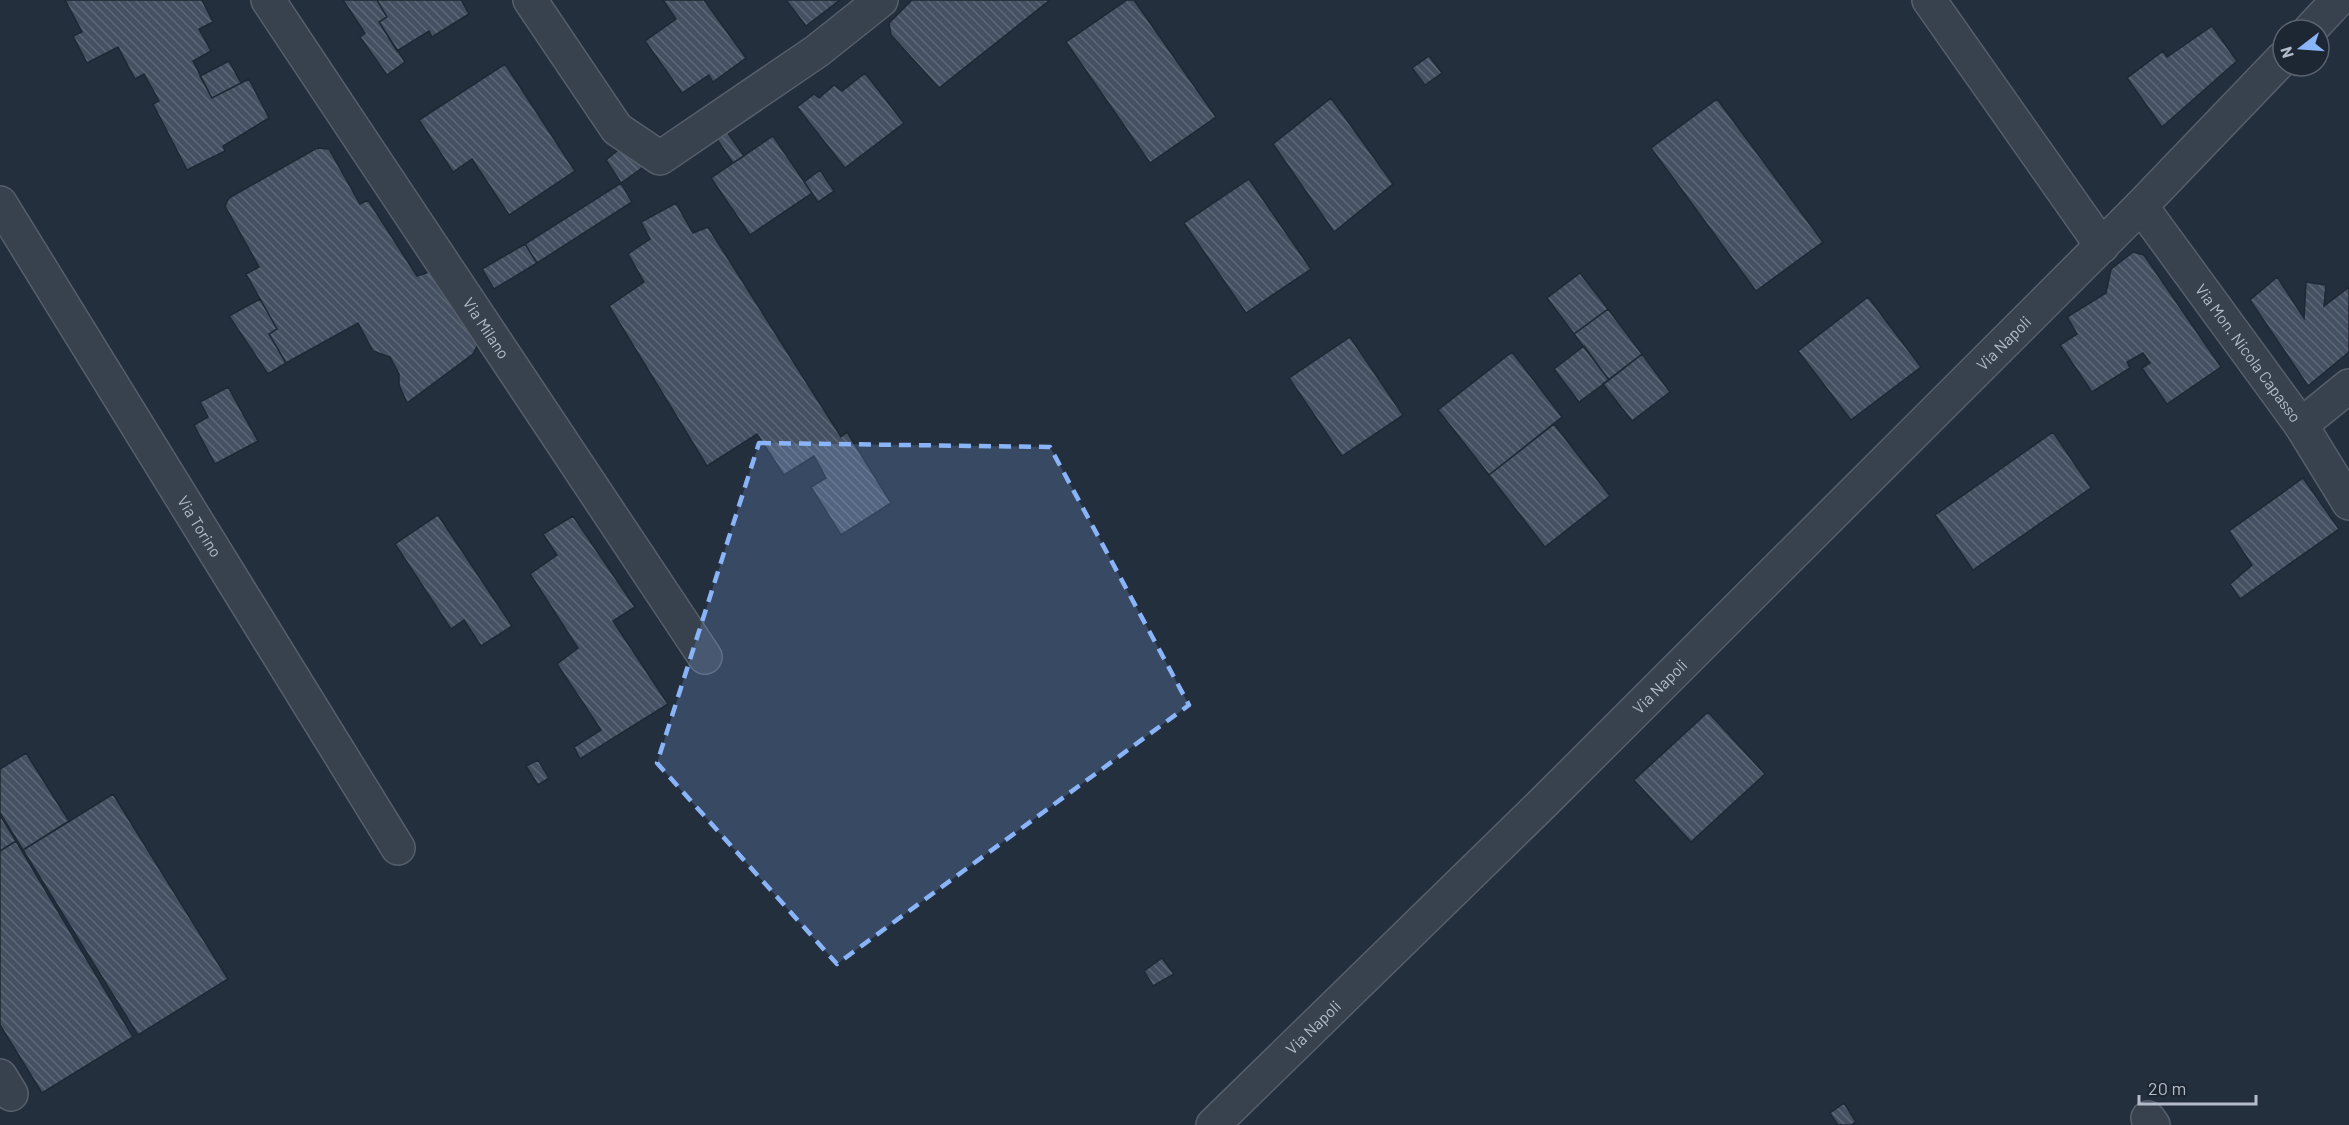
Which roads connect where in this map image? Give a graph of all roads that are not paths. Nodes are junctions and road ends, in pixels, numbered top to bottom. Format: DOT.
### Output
graph roads {
  1 [pos="268,0"];
  2 [pos="530,0"];
  3 [pos="881,0"];
  4 [pos="1929,0"];
  5 [pos="2338,0"];
  6 [pos="2321,18"];
  7 [pos="2271,71"];
  8 [pos="0,203"];
  9 [pos="2141,206"];
  10 [pos="2102,246"];
  11 [pos="2349,386"];
  12 [pos="2301,425"];
  13 [pos="2349,503"];
  14 [pos="705,657"];
  15 [pos="398,848"];
  16 [pos="1213,1125"];
  1 -- 14 [label="street, Via Milano"];
  2 -- 3 [label="street"];
  4 -- 10 [label="street"];
  5 -- 6 [label="street"];
  7 -- 9 [label="street, Via Napoli"];
  8 -- 15 [label="street, Via Torino"];
  9 -- 10 [label="street, Via Napoli"];
  9 -- 12 [label="street, Via Mon. Nicola Capasso"];
  10 -- 16 [label="street, Via Napoli"];
  11 -- 12 [label="street"];
  12 -- 13 [label="street, Via Mon. Nicola Capasso"];
}
